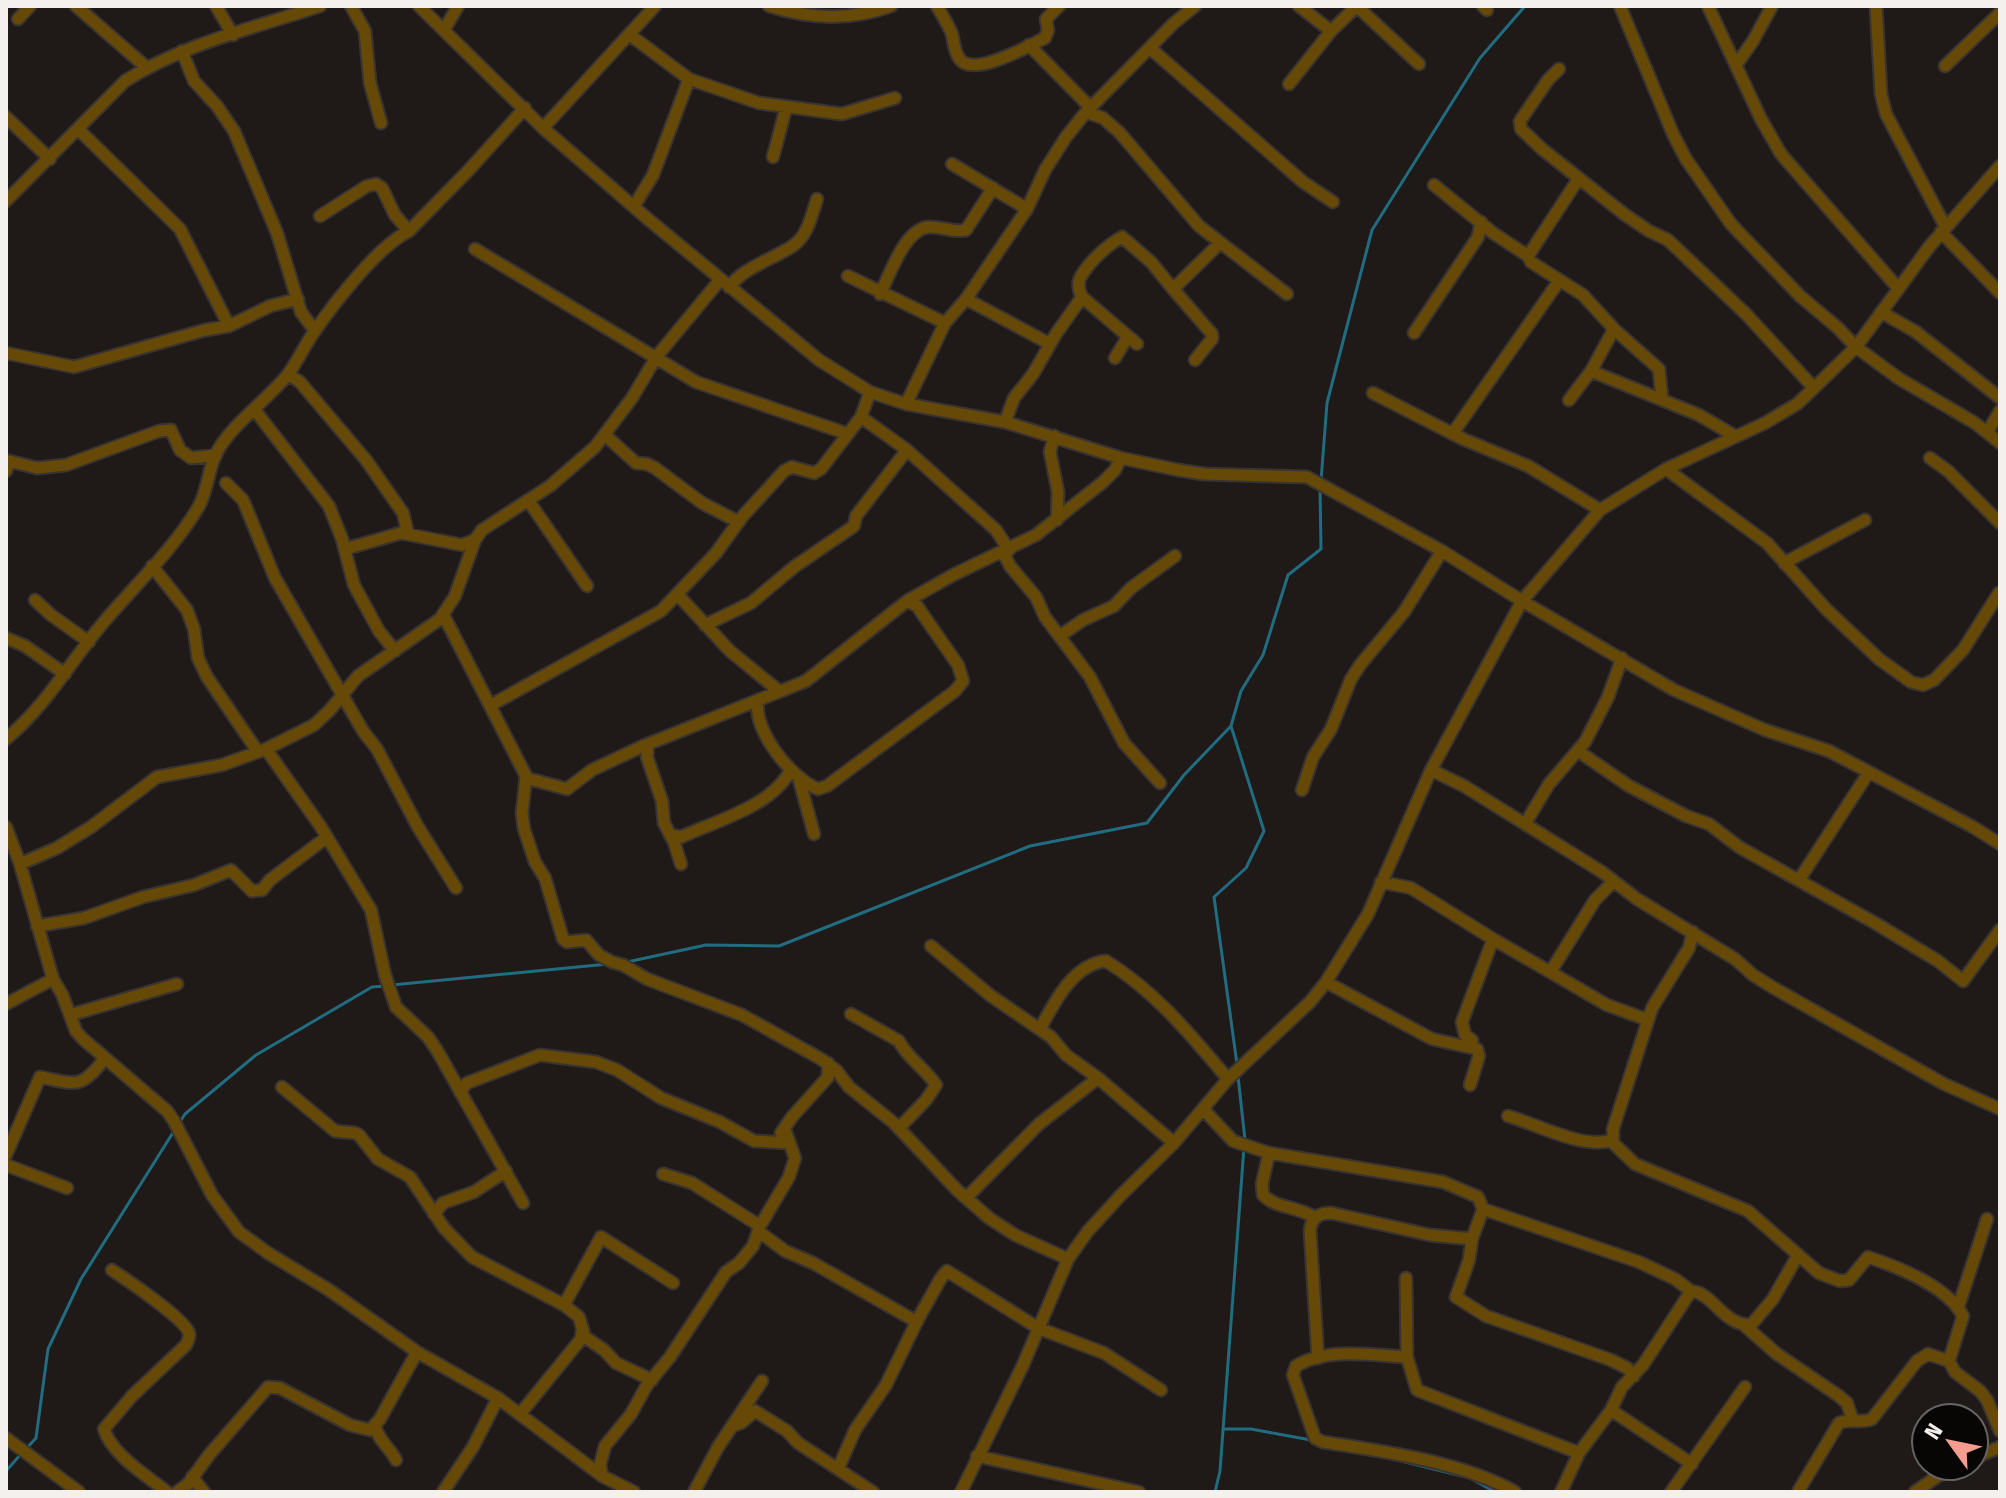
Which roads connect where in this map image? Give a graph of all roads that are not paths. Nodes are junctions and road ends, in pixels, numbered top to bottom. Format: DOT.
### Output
graph roads {
  1 [pos="30,6"];
  2 [pos="76,6"];
  3 [pos="216,6"];
  4 [pos="320,6"];
  5 [pos="351,6"];
  6 [pos="419,6"];
  7 [pos="458,6"];
  8 [pos="655,6"];
  9 [pos="769,6"];
  10 [pos="891,6"];
  11 [pos="937,6"];
  12 [pos="1059,6"];
  13 [pos="1299,6"];
  14 [pos="1620,6"];
  15 [pos="1708,6"];
  16 [pos="1772,6"];
  17 [pos="1876,6"];
  18 [pos="1186,9"];
  19 [pos="1045,12"];
  20 [pos="2000,13"];
  21 [pos="18,19"];
  22 [pos="444,30"];
  23 [pos="1331,31"];
  24 [pos="233,35"];
  25 [pos="630,35"];
  26 [pos="1029,45"];
  27 [pos="1150,48"];
  28 [pos="182,51"];
  29 [pos="1419,64"];
  30 [pos="1736,65"];
  31 [pos="1945,66"];
  32 [pos="146,67"];
  33 [pos="1559,69"];
  34 [pos="689,79"];
  35 [pos="1289,84"];
  36 [pos="895,98"];
  37 [pos="1091,107"];
  38 [pos="525,108"];
  39 [pos="786,108"];
  40 [pos="6,117"];
  41 [pos="381,123"];
  42 [pos="543,128"];
  43 [pos="78,129"];
  44 [pos="773,157"];
  45 [pos="50,159"];
  46 [pos="952,164"];
  47 [pos="2000,166"];
  48 [pos="1579,178"];
  49 [pos="1434,185"];
  50 [pos="993,188"];
  51 [pos="817,199"];
  52 [pos="6,201"];
  53 [pos="1333,202"];
  54 [pos="634,206"];
  55 [pos="1027,209"];
  56 [pos="320,216"];
  57 [pos="1481,222"];
  58 [pos="1943,230"];
  59 [pos="409,231"];
  60 [pos="1220,243"];
  61 [pos="475,249"];
  62 [pos="1528,256"];
  63 [pos="848,276"];
  64 [pos="1559,281"];
  65 [pos="725,284"];
  66 [pos="1898,288"];
  67 [pos="1173,289"];
  68 [pos="2000,293"];
  69 [pos="880,294"];
  70 [pos="1287,294"];
  71 [pos="1082,297"];
  72 [pos="298,299"];
  73 [pos="966,299"];
  74 [pos="1881,312"];
  75 [pos="945,323"];
  76 [pos="229,326"];
  77 [pos="1614,329"];
  78 [pos="315,331"];
  79 [pos="1414,333"];
  80 [pos="1050,344"];
  81 [pos="1856,347"];
  82 [pos="6,353"];
  83 [pos="1115,358"];
  84 [pos="656,359"];
  85 [pos="1195,360"];
  86 [pos="1591,371"];
  87 [pos="288,374"];
  88 [pos="1814,388"];
  89 [pos="870,392"];
  90 [pos="1373,393"];
  91 [pos="2000,398"];
  92 [pos="1662,399"];
  93 [pos="1569,400"];
  94 [pos="906,404"];
  95 [pos="254,409"];
  96 [pos="2000,411"];
  97 [pos="861,417"];
  98 [pos="1005,422"];
  99 [pos="1988,431"];
  100 [pos="1453,433"];
  101 [pos="848,434"];
  102 [pos="605,435"];
  103 [pos="1054,436"];
  104 [pos="1735,436"];
  105 [pos="2000,443"];
  106 [pos="907,450"];
  107 [pos="216,455"];
  108 [pos="1121,458"];
  109 [pos="1930,458"];
  110 [pos="1666,469"];
  111 [pos="6,471"];
  112 [pos="226,483"];
  113 [pos="528,500"];
  114 [pos="1600,510"];
  115 [pos="1057,520"];
  116 [pos="1865,520"];
  117 [pos="739,522"];
  118 [pos="2000,523"];
  119 [pos="408,534"];
  120 [pos="475,540"];
  121 [pos="345,549"];
  122 [pos="1006,551"];
  123 [pos="1442,551"];
  124 [pos="1175,556"];
  125 [pos="1784,563"];
  126 [pos="152,566"];
  127 [pos="587,586"];
  128 [pos="1999,593"];
  129 [pos="678,595"];
  130 [pos="35,600"];
  131 [pos="914,601"];
  132 [pos="1522,601"];
  133 [pos="443,614"];
  134 [pos="705,625"];
  135 [pos="1061,635"];
  136 [pos="6,638"];
  137 [pos="89,642"];
  138 [pos="395,651"];
  139 [pos="1622,658"];
  140 [pos="65,674"];
  141 [pos="773,690"];
  142 [pos="342,695"];
  143 [pos="758,701"];
  144 [pos="491,705"];
  145 [pos="6,739"];
  146 [pos="648,744"];
  147 [pos="262,750"];
  148 [pos="1578,751"];
  149 [pos="1431,770"];
  150 [pos="1869,772"];
  151 [pos="794,775"];
  152 [pos="526,778"];
  153 [pos="1160,783"];
  154 [pos="1302,790"];
  155 [pos="1525,824"];
  156 [pos="6,827"];
  157 [pos="814,834"];
  158 [pos="670,835"];
  159 [pos="327,837"];
  160 [pos="2000,844"];
  161 [pos="20,864"];
  162 [pos="681,864"];
  163 [pos="1799,880"];
  164 [pos="1381,882"];
  165 [pos="1613,882"];
  166 [pos="456,888"];
  167 [pos="37,926"];
  168 [pos="2000,930"];
  169 [pos="1693,932"];
  170 [pos="1493,939"];
  171 [pos="931,946"];
  172 [pos="1551,971"];
  173 [pos="53,979"];
  174 [pos="1326,982"];
  175 [pos="177,984"];
  176 [pos="6,1004"];
  177 [pos="851,1014"];
  178 [pos="70,1015"];
  179 [pos="1648,1020"];
  180 [pos="1040,1029"];
  181 [pos="1470,1047"];
  182 [pos="105,1058"];
  183 [pos="835,1077"];
  184 [pos="1098,1078"];
  185 [pos="1228,1079"];
  186 [pos="1470,1085"];
  187 [pos="282,1087"];
  188 [pos="460,1092"];
  189 [pos="1203,1109"];
  190 [pos="2000,1109"];
  191 [pos="1508,1116"];
  192 [pos="899,1128"];
  193 [pos="785,1130"];
  194 [pos="1613,1140"];
  195 [pos="771,1141"];
  196 [pos="789,1143"];
  197 [pos="1174,1143"];
  198 [pos="1269,1153"];
  199 [pos="6,1155"];
  200 [pos="6,1165"];
  201 [pos="506,1171"];
  202 [pos="663,1174"];
  203 [pos="67,1188"];
  204 [pos="966,1198"];
  205 [pos="523,1203"];
  206 [pos="1483,1209"];
  207 [pos="434,1214"];
  208 [pos="1315,1218"];
  209 [pos="1987,1219"];
  210 [pos="759,1228"];
  211 [pos="1472,1239"];
  212 [pos="1798,1255"];
  213 [pos="1068,1259"];
  214 [pos="112,1270"];
  215 [pos="1406,1278"];
  216 [pos="673,1283"];
  217 [pos="1691,1291"];
  218 [pos="564,1305"];
  219 [pos="1958,1308"];
  220 [pos="917,1322"];
  221 [pos="1744,1325"];
  222 [pos="1038,1328"];
  223 [pos="584,1336"];
  224 [pos="417,1352"];
  225 [pos="1407,1357"];
  226 [pos="1318,1358"];
  227 [pos="1949,1361"];
  228 [pos="1634,1376"];
  229 [pos="652,1380"];
  230 [pos="762,1381"];
  231 [pos="1745,1387"];
  232 [pos="1161,1390"];
  233 [pos="498,1398"];
  234 [pos="1611,1410"];
  235 [pos="520,1414"];
  236 [pos="1853,1421"];
  237 [pos="375,1426"];
  238 [pos="732,1426"];
  239 [pos="2000,1431"];
  240 [pos="6,1438"];
  241 [pos="1579,1453"];
  242 [pos="977,1456"];
  243 [pos="396,1460"];
  244 [pos="1692,1464"];
  245 [pos="838,1469"];
  246 [pos="602,1476"];
  247 [pos="192,1477"];
  248 [pos="1799,1490"];
  249 [pos="79,1492"];
  250 [pos="167,1492"];
  251 [pos="177,1492"];
  252 [pos="204,1492"];
  253 [pos="443,1492"];
  254 [pos="634,1492"];
  255 [pos="694,1492"];
  256 [pos="873,1492"];
  257 [pos="961,1492"];
  258 [pos="1139,1492"];
  259 [pos="1515,1492"];
  260 [pos="1561,1492"];
  261 [pos="1671,1492"];
  1 -- 21 [label="street"];
  2 -- 32 [label="street"];
  3 -- 24 [label="street"];
  4 -- 24 [label="street"];
  5 -- 41 [label="street"];
  6 -- 22 [label="street"];
  7 -- 22 [label="street"];
  8 -- 25 [label="street"];
  9 -- 10 [label="street"];
  11 -- 26 [label="street"];
  12 -- 19 [label="street"];
  13 -- 23 [label="street"];
  14 -- 81 [label="street"];
  15 -- 30 [label="street"];
  16 -- 30 [label="street"];
  17 -- 58 [label="street"];
  18 -- 27 [label="street"];
  19 -- 26 [label="street"];
  20 -- 31 [label="street"];
  22 -- 38 [label="street"];
  23 -- 29 [label="street"];
  23 -- 35 [label="street"];
  24 -- 28 [label="street"];
  25 -- 34 [label="street"];
  25 -- 42 [label="street"];
  26 -- 37 [label="street"];
  27 -- 37 [label="street"];
  27 -- 53 [label="street"];
  28 -- 32 [label="street"];
  28 -- 72 [label="street"];
  30 -- 66 [label="street"];
  32 -- 43 [label="street"];
  33 -- 48 [label="street"];
  34 -- 39 [label="street"];
  34 -- 54 [label="street"];
  36 -- 39 [label="street"];
  37 -- 55 [label="street"];
  37 -- 60 [label="street"];
  38 -- 42 [label="street"];
  38 -- 59 [label="street"];
  39 -- 44 [label="street"];
  40 -- 45 [label="street"];
  42 -- 54 [label="street"];
  43 -- 45 [label="street"];
  43 -- 76 [label="street"];
  45 -- 52 [label="street"];
  46 -- 50 [label="street"];
  47 -- 58 [label="street"];
  48 -- 62 [label="street"];
  48 -- 88 [label="street"];
  49 -- 57 [label="street"];
  50 -- 55 [label="street"];
  50 -- 69 [label="street"];
  51 -- 65 [label="street"];
  54 -- 65 [label="street"];
  55 -- 73 [label="street"];
  56 -- 59 [label="street"];
  57 -- 62 [label="street"];
  57 -- 79 [label="street"];
  58 -- 66 [label="street"];
  58 -- 68 [label="street"];
  59 -- 78 [label="street"];
  60 -- 67 [label="street"];
  60 -- 70 [label="street"];
  61 -- 84 [label="street"];
  62 -- 64 [label="street"];
  63 -- 69 [label="street"];
  64 -- 77 [label="street"];
  64 -- 100 [label="street"];
  65 -- 84 [label="street"];
  65 -- 89 [label="street"];
  66 -- 74 [label="street"];
  67 -- 71 [label="street"];
  67 -- 85 [label="street"];
  69 -- 75 [label="street"];
  71 -- 80 [label="street"];
  71 -- 83 [label="street"];
  72 -- 76 [label="street"];
  72 -- 78 [label="street"];
  73 -- 75 [label="street"];
  73 -- 80 [label="street"];
  74 -- 81 [label="street"];
  74 -- 91 [label="street"];
  75 -- 94 [label="street"];
  76 -- 82 [label="street"];
  77 -- 86 [label="street"];
  77 -- 92 [label="street"];
  78 -- 87 [label="street"];
  80 -- 98 [label="street"];
  81 -- 88 [label="street"];
  81 -- 99 [label="street"];
  84 -- 101 [label="street"];
  84 -- 102 [label="street"];
  86 -- 92 [label="street"];
  86 -- 93 [label="street"];
  87 -- 95 [label="street"];
  87 -- 119 [label="street"];
  88 -- 104 [label="street"];
  89 -- 94 [label="street"];
  89 -- 97 [label="street"];
  90 -- 100 [label="street"];
  92 -- 104 [label="street"];
  94 -- 98 [label="street"];
  95 -- 107 [label="street"];
  95 -- 121 [label="street"];
  96 -- 99 [label="street"];
  97 -- 101 [label="street"];
  97 -- 106 [label="street"];
  98 -- 103 [label="street"];
  99 -- 105 [label="street"];
  100 -- 114 [label="street"];
  101 -- 117 [label="street"];
  102 -- 113 [label="street"];
  102 -- 117 [label="street"];
  103 -- 108 [label="street"];
  103 -- 115 [label="street"];
  104 -- 110 [label="street"];
  106 -- 122 [label="street"];
  106 -- 134 [label="street"];
  107 -- 111 [label="street"];
  107 -- 126 [label="street"];
  108 -- 115 [label="street"];
  108 -- 123 [label="street"];
  109 -- 118 [label="street"];
  110 -- 114 [label="street"];
  110 -- 125 [label="street"];
  112 -- 142 [label="street"];
  113 -- 120 [label="street"];
  113 -- 127 [label="street"];
  114 -- 132 [label="street"];
  115 -- 122 [label="street"];
  116 -- 125 [label="street"];
  117 -- 129 [label="street"];
  119 -- 120 [label="street"];
  119 -- 121 [label="street"];
  120 -- 133 [label="street"];
  121 -- 138 [label="street"];
  122 -- 131 [label="street"];
  122 -- 135 [label="street"];
  123 -- 132 [label="street"];
  123 -- 154 [label="street"];
  124 -- 135 [label="street"];
  125 -- 128 [label="street"];
  126 -- 137 [label="street"];
  126 -- 147 [label="street"];
  129 -- 134 [label="street"];
  129 -- 144 [label="street"];
  130 -- 137 [label="street"];
  131 -- 141 [label="street"];
  131 -- 151 [label="street"];
  132 -- 139 [label="street"];
  132 -- 149 [label="street"];
  133 -- 138 [label="street"];
  133 -- 144 [label="street"];
  134 -- 141 [label="street"];
  135 -- 153 [label="street"];
  136 -- 140 [label="street"];
  137 -- 140 [label="street"];
  138 -- 142 [label="street"];
  139 -- 148 [label="street"];
  139 -- 150 [label="street"];
  140 -- 145 [label="street"];
  141 -- 143 [label="street"];
  142 -- 147 [label="street"];
  142 -- 166 [label="street"];
  143 -- 146 [label="street"];
  143 -- 151 [label="street"];
  144 -- 152 [label="street"];
  146 -- 152 [label="street"];
  146 -- 158 [label="street"];
  147 -- 159 [label="street"];
  147 -- 161 [label="street"];
  148 -- 155 [label="street"];
  148 -- 163 [label="street"];
  149 -- 155 [label="street"];
  149 -- 164 [label="street"];
  150 -- 160 [label="street"];
  150 -- 163 [label="street"];
  151 -- 157 [label="street"];
  151 -- 158 [label="street"];
  152 -- 183 [label="street"];
  155 -- 165 [label="street"];
  156 -- 161 [label="street"];
  158 -- 162 [label="street"];
  159 -- 167 [label="street"];
  159 -- 188 [label="street"];
  161 -- 167 [label="street"];
  163 -- 168 [label="street"];
  164 -- 170 [label="street"];
  164 -- 174 [label="street"];
  165 -- 169 [label="street"];
  165 -- 172 [label="street"];
  167 -- 173 [label="street"];
  169 -- 179 [label="street"];
  169 -- 190 [label="street"];
  170 -- 172 [label="street"];
  170 -- 181 [label="street"];
  171 -- 180 [label="street"];
  172 -- 179 [label="street"];
  173 -- 176 [label="street"];
  173 -- 178 [label="street"];
  174 -- 181 [label="street"];
  174 -- 185 [label="street"];
  175 -- 178 [label="street"];
  177 -- 192 [label="street"];
  178 -- 182 [label="street"];
  179 -- 194 [label="street"];
  180 -- 184 [label="street"];
  180 -- 185 [label="street"];
  181 -- 186 [label="street"];
  182 -- 199 [label="street"];
  182 -- 224 [label="street"];
  183 -- 192 [label="street"];
  183 -- 193 [label="street"];
  184 -- 197 [label="street"];
  184 -- 204 [label="street"];
  185 -- 189 [label="street"];
  187 -- 207 [label="street"];
  188 -- 195 [label="street"];
  188 -- 201 [label="street"];
  189 -- 197 [label="street"];
  189 -- 198 [label="street"];
  191 -- 194 [label="street"];
  192 -- 204 [label="street"];
  193 -- 195 [label="street"];
  193 -- 196 [label="street"];
  194 -- 212 [label="street"];
  195 -- 196 [label="street"];
  196 -- 210 [label="street"];
  197 -- 213 [label="street"];
  198 -- 206 [label="street"];
  198 -- 208 [label="street"];
  200 -- 203 [label="street"];
  201 -- 205 [label="street"];
  201 -- 207 [label="street"];
  202 -- 210 [label="street"];
  204 -- 213 [label="street"];
  206 -- 211 [label="street"];
  206 -- 217 [label="street"];
  207 -- 218 [label="street"];
  208 -- 211 [label="street"];
  208 -- 226 [label="street"];
  209 -- 219 [label="street"];
  210 -- 220 [label="street"];
  210 -- 229 [label="street"];
  211 -- 228 [label="street"];
  212 -- 219 [label="street"];
  212 -- 221 [label="street"];
  213 -- 222 [label="street"];
  214 -- 250 [label="street"];
  215 -- 225 [label="street"];
  216 -- 218 [label="street"];
  217 -- 221 [label="street"];
  217 -- 228 [label="street"];
  218 -- 223 [label="street"];
  219 -- 227 [label="street"];
  220 -- 222 [label="street"];
  220 -- 245 [label="street"];
  221 -- 236 [label="street"];
  222 -- 232 [label="street"];
  222 -- 242 [label="street"];
  223 -- 229 [label="street"];
  223 -- 235 [label="street"];
  224 -- 233 [label="street"];
  224 -- 237 [label="street"];
  225 -- 226 [label="street"];
  225 -- 241 [label="street"];
  226 -- 259 [label="street"];
  227 -- 236 [label="street"];
  227 -- 239 [label="street"];
  228 -- 234 [label="street"];
  229 -- 246 [label="street"];
  230 -- 238 [label="street"];
  231 -- 244 [label="street"];
  233 -- 235 [label="street"];
  233 -- 253 [label="street"];
  234 -- 241 [label="street"];
  234 -- 244 [label="street"];
  235 -- 246 [label="street"];
  236 -- 248 [label="street"];
  237 -- 243 [label="street"];
  237 -- 247 [label="street"];
  238 -- 245 [label="street"];
  238 -- 255 [label="street"];
  240 -- 249 [label="street"];
  241 -- 260 [label="street"];
  242 -- 257 [label="street"];
  242 -- 258 [label="street"];
  244 -- 261 [label="street"];
  245 -- 256 [label="street"];
  246 -- 254 [label="street"];
  247 -- 251 [label="street"];
  247 -- 252 [label="street"];
}
